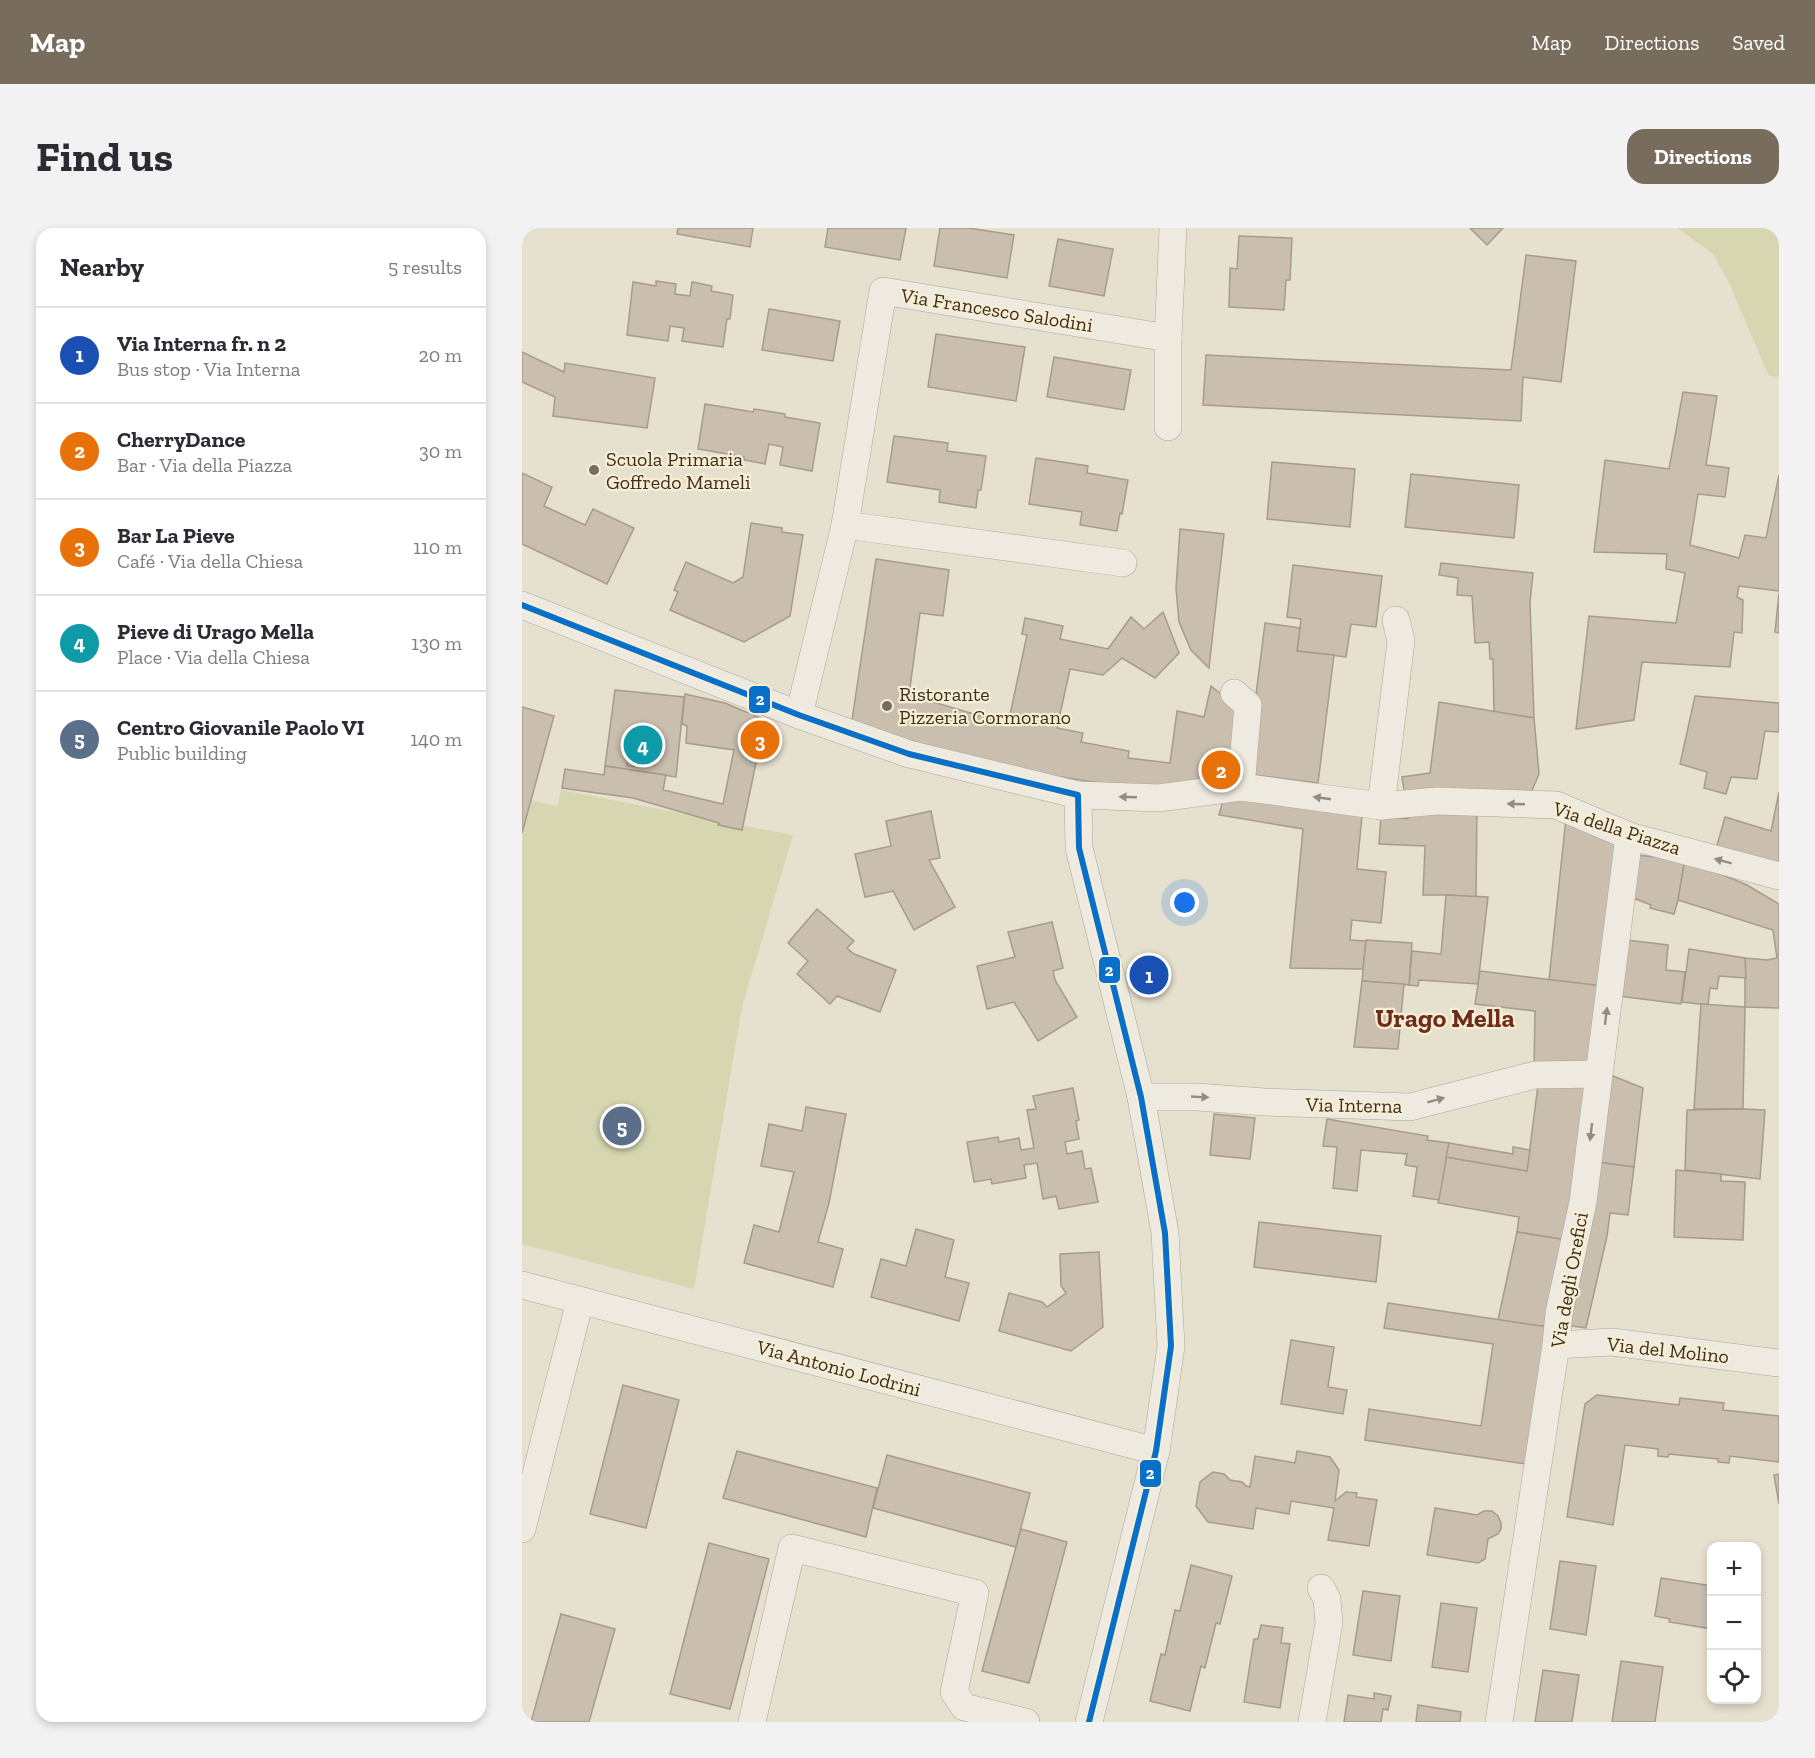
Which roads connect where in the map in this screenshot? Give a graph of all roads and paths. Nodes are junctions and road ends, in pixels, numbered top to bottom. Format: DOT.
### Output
graph roads {
  1 [pos="1173,228"];
  2 [pos="1168,338"];
  3 [pos="1168,427"];
  4 [pos="845,525"];
  5 [pos="1123,563"];
  6 [pos="522,604"];
  7 [pos="1396,620"];
  8 [pos="1234,693"];
  9 [pos="799,715"];
  10 [pos="1241,787"];
  11 [pos="1078,795"];
  12 [pos="1381,806"];
  13 [pos="1629,836"];
  14 [pos="1779,876"];
  15 [pos="1598,1074"];
  16 [pos="1142,1096"];
  17 [pos="522,1285"];
  18 [pos="580,1301"];
  19 [pos="1556,1346"];
  20 [pos="1779,1363"];
  21 [pos="1156,1451"];
  22 [pos="522,1529"];
  23 [pos="1321,1588"];
  24 [pos="752,1722"];
  25 [pos="1026,1722"];
  26 [pos="1089,1722"];
  27 [pos="1312,1722"];
  28 [pos="1499,1722"];
  1 -- 2 [label="street"];
  2 -- 3 [label="street"];
  2 -- 4 [label="street, Via Francesco Salodini"];
  4 -- 5 [label="street"];
  4 -- 9 [label="street, Via Francesco Salodini"];
  6 -- 9 [label="street, Via della Piazza"];
  7 -- 12 [label="street"];
  8 -- 10 [label="street"];
  9 -- 11 [label="street, Via della Piazza"];
  10 -- 11 [label="street, Via della Piazza, one-way"];
  12 -- 10 [label="street, Via della Piazza, one-way"];
  11 -- 16 [label="street"];
  13 -- 12 [label="street, Via della Piazza, one-way"];
  14 -- 13 [label="street, Via della Piazza, one-way"];
  15 -- 13 [label="street, Via degli Orefici, one-way"];
  16 -- 15 [label="street, Via Interna, one-way"];
  15 -- 19 [label="street, Via degli Orefici, one-way"];
  16 -- 21 [label="street"];
  17 -- 18 [label="street, Via Antonio Lodrini"];
  18 -- 21 [label="street, Via Antonio Lodrini"];
  18 -- 22 [label="street"];
  19 -- 20 [label="street, Via del Molino"];
  19 -- 28 [label="street, Via degli Orefici"];
  21 -- 26 [label="street"];
  23 -- 27 [label="street"];
  24 -- 25 [label="street"];
}
